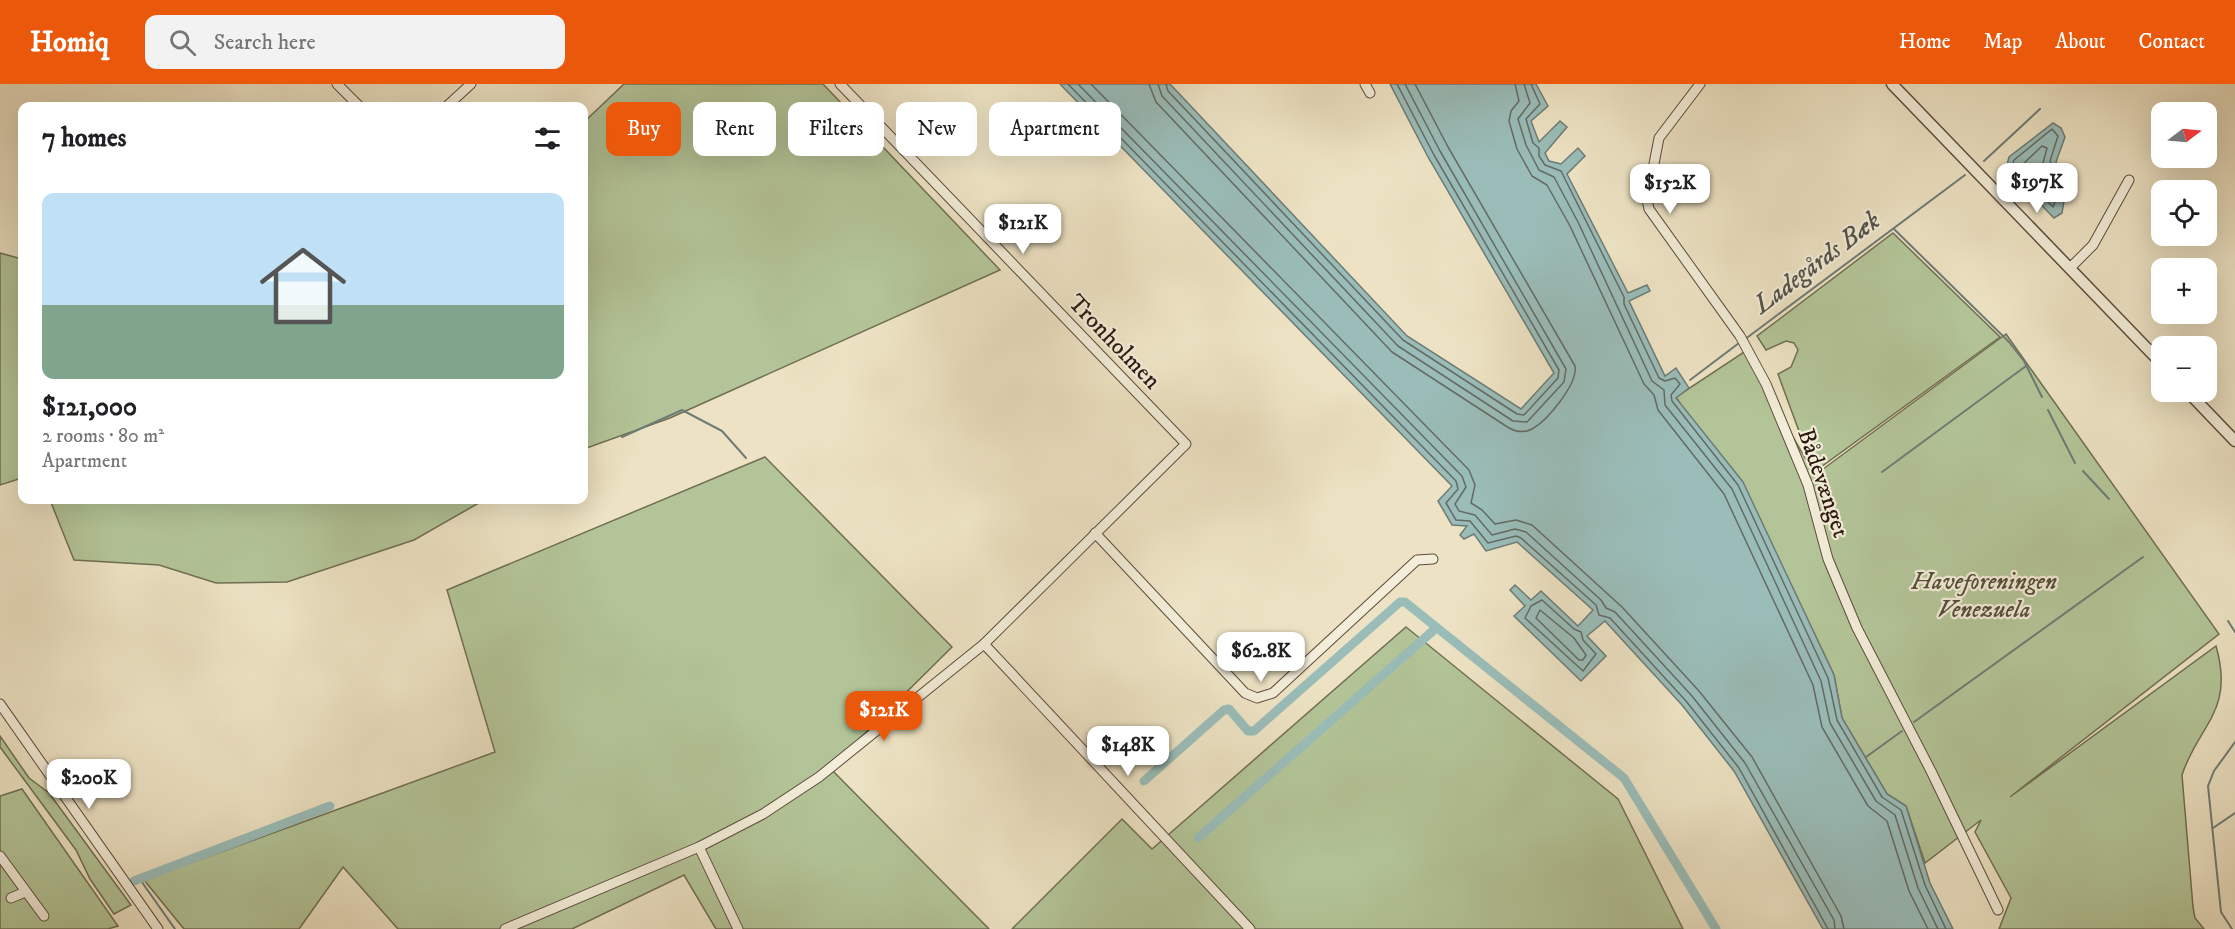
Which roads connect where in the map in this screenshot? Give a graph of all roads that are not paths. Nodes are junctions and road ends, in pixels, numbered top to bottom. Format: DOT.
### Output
graph roads {
  1 [pos="337,84"];
  2 [pos="471,84"];
  3 [pos="840,84"];
  4 [pos="1365,84"];
  5 [pos="1700,84"];
  6 [pos="1892,84"];
  7 [pos="1370,93"];
  8 [pos="355,102"];
  9 [pos="451,102"];
  10 [pos="2129,180"];
  11 [pos="2070,268"];
  12 [pos="2151,353"];
  13 [pos="2198,402"];
  14 [pos="2235,441"];
  15 [pos="1095,533"];
  16 [pos="1433,559"];
  17 [pos="984,644"];
  18 [pos="0,704"];
  19 [pos="699,847"];
  20 [pos="0,856"];
  21 [pos="26,892"];
  22 [pos="11,898"];
  23 [pos="1998,910"];
  24 [pos="44,916"];
  25 [pos="158,929"];
  26 [pos="505,929"];
  27 [pos="738,929"];
  28 [pos="1250,929"];
  1 -- 8 [label="street"];
  2 -- 9 [label="street"];
  3 -- 15 [label="street, Tronholmen"];
  4 -- 7 [label="street"];
  5 -- 23 [label="street, Bådevænget"];
  6 -- 11 [label="street"];
  10 -- 11 [label="street"];
  11 -- 12 [label="street"];
  13 -- 14 [label="street"];
  15 -- 16 [label="street"];
  15 -- 17 [label="street"];
  17 -- 19 [label="street"];
  17 -- 28 [label="street"];
  18 -- 25 [label="street"];
  19 -- 26 [label="street"];
  19 -- 27 [label="street"];
  20 -- 21 [label="street"];
  21 -- 22 [label="street"];
  21 -- 24 [label="street"];
}
